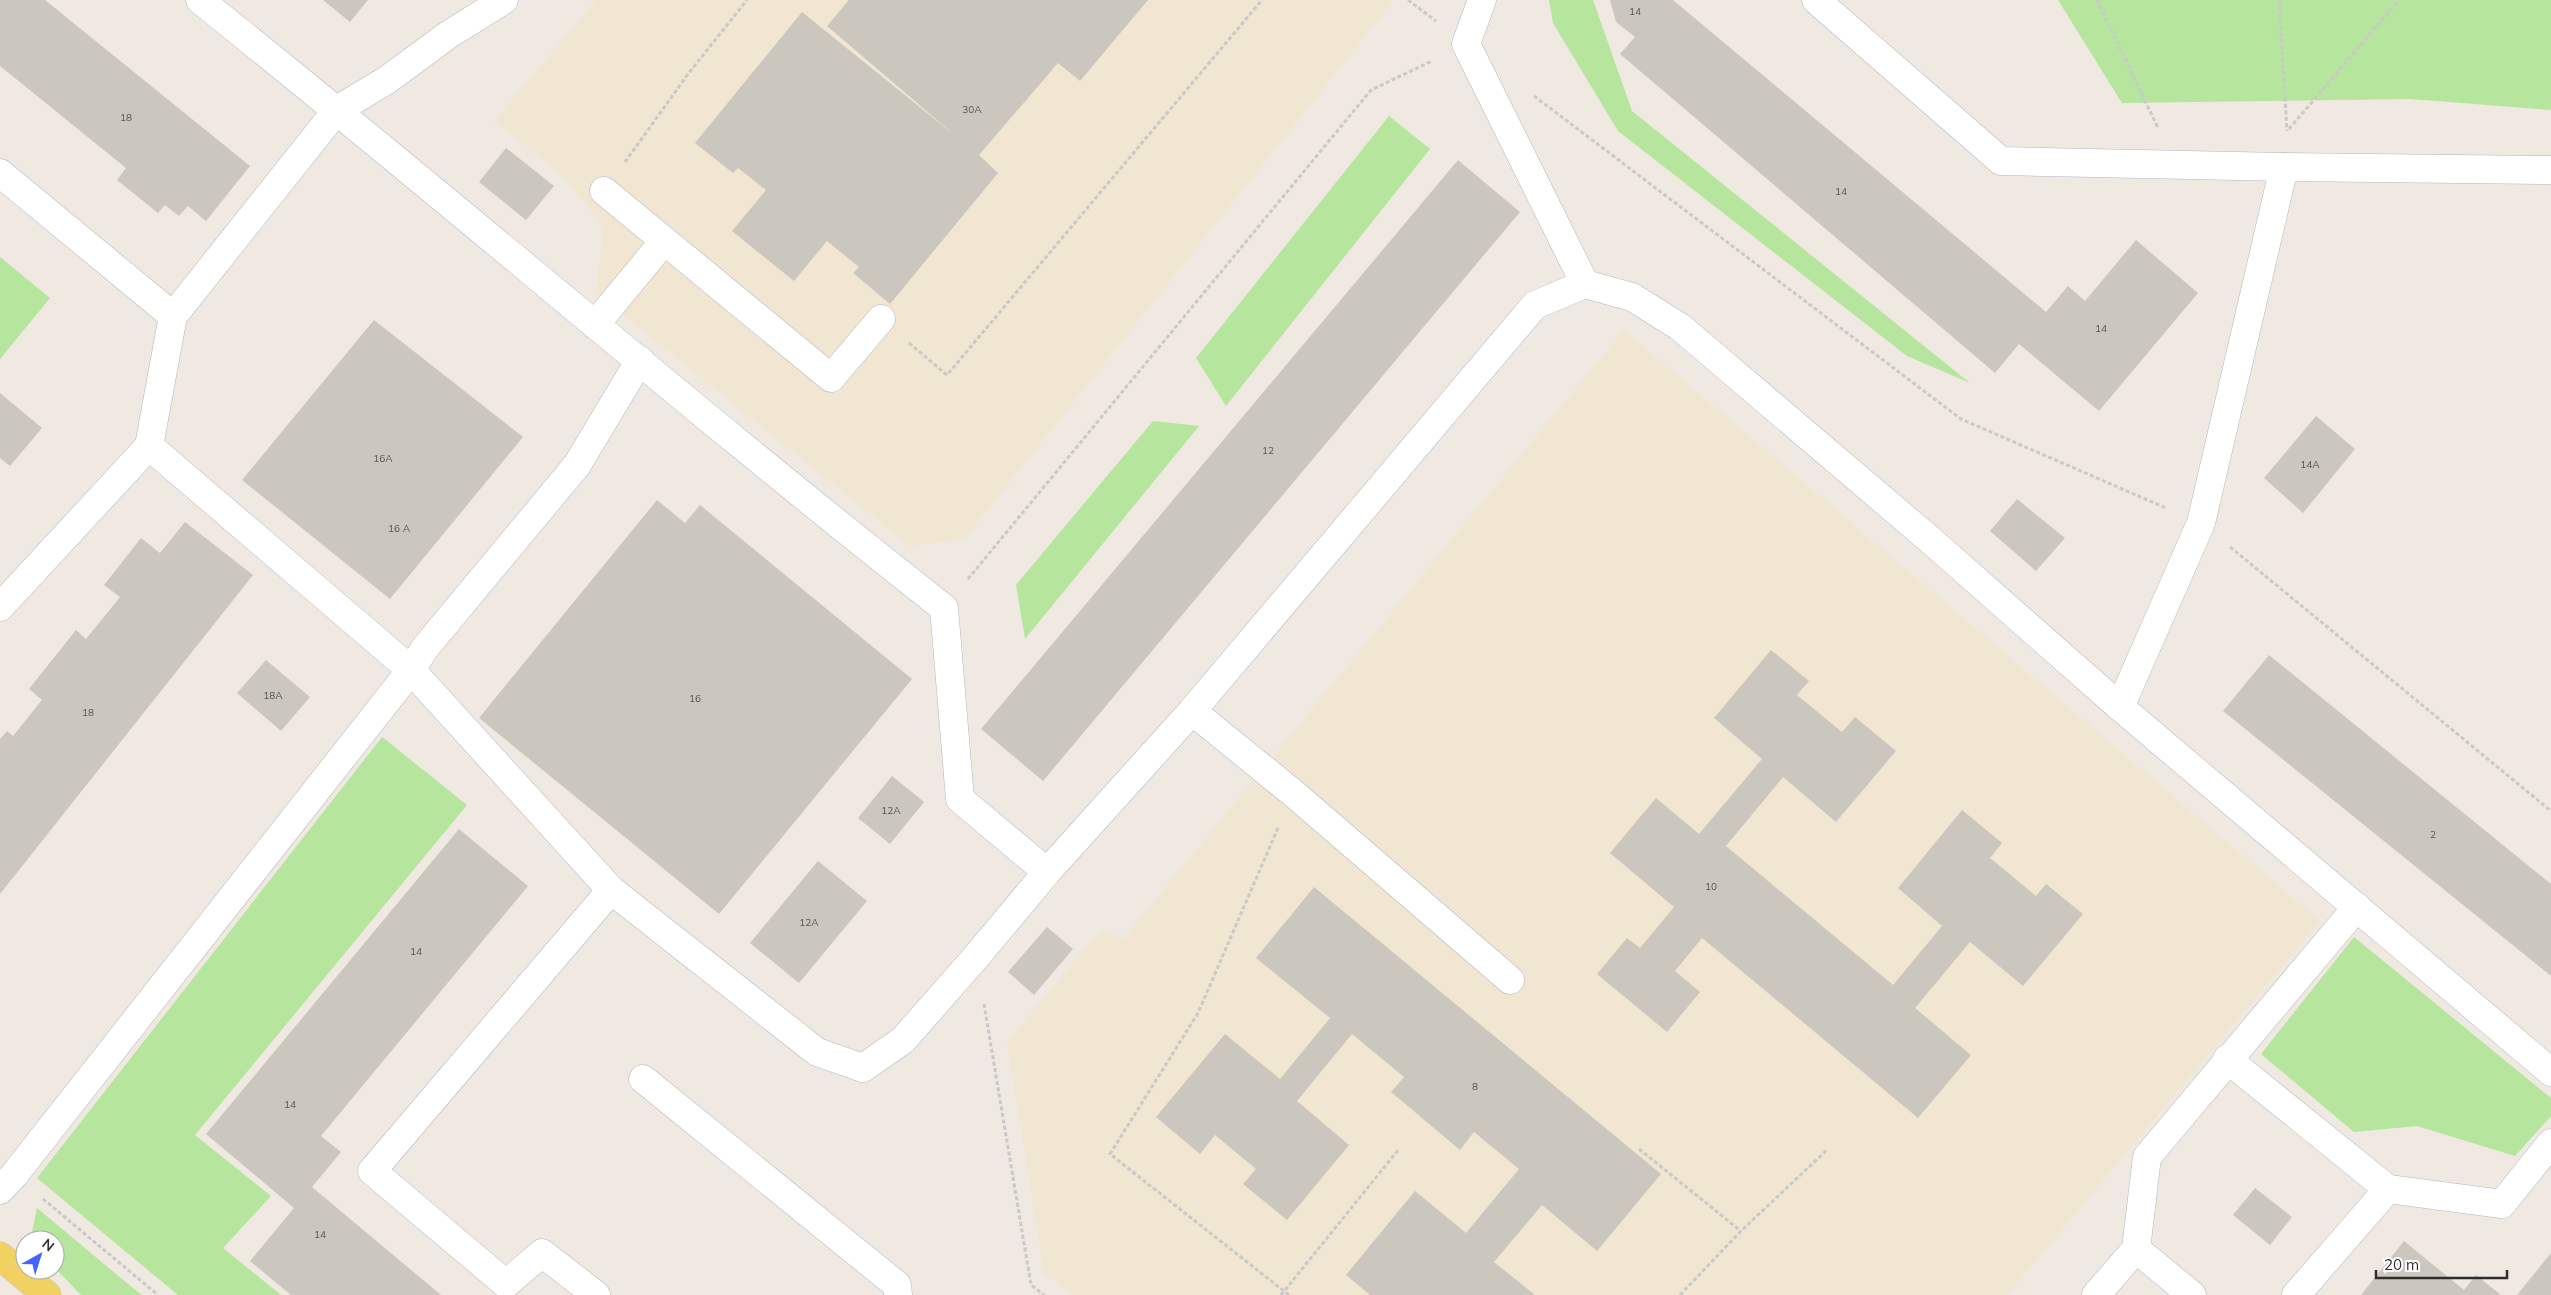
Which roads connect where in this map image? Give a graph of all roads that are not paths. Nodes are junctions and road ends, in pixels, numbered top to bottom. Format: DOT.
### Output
graph roads {
  1 [pos="200,0"];
  2 [pos="504,0"];
  3 [pos="1482,0"];
  4 [pos="1816,0"];
  5 [pos="338,110"];
  6 [pos="2284,167"];
  7 [pos="2551,170"];
  8 [pos="0,173"];
  9 [pos="604,191"];
  10 [pos="664,241"];
  11 [pos="1585,284"];
  12 [pos="173,316"];
  13 [pos="881,319"];
  14 [pos="595,325"];
  15 [pos="640,360"];
  16 [pos="149,446"];
  17 [pos="0,608"];
  18 [pos="411,670"];
  19 [pos="2120,707"];
  20 [pos="1192,711"];
  21 [pos="1047,872"];
  22 [pos="611,890"];
  23 [pos="2357,907"];
  24 [pos="1510,980"];
  25 [pos="2227,1059"];
  26 [pos="2551,1072"];
  27 [pos="643,1079"];
  28 [pos="2551,1143"];
  29 [pos="7,1183"];
  30 [pos="2388,1189"];
  31 [pos="2136,1249"];
  32 [pos="0,1256"];
  33 [pos="47,1295"];
  34 [pos="596,1295"];
  35 [pos="898,1295"];
  36 [pos="2096,1295"];
  37 [pos="2192,1295"];
  38 [pos="2296,1295"];
  1 -- 5 [label="lane"];
  2 -- 5 [label="lane"];
  3 -- 11 [label="lane"];
  4 -- 6 [label="lane"];
  5 -- 12 [label="lane"];
  5 -- 14 [label="lane"];
  6 -- 7 [label="lane"];
  6 -- 19 [label="lane"];
  8 -- 12 [label="lane"];
  9 -- 10 [label="lane"];
  10 -- 13 [label="lane"];
  10 -- 14 [label="lane"];
  11 -- 19 [label="lane"];
  11 -- 20 [label="lane"];
  12 -- 16 [label="lane"];
  14 -- 15 [label="lane"];
  15 -- 18 [label="lane"];
  15 -- 21 [label="lane"];
  16 -- 17 [label="lane"];
  16 -- 18 [label="lane"];
  18 -- 22 [label="lane"];
  18 -- 29 [label="lane"];
  19 -- 23 [label="lane"];
  20 -- 21 [label="lane"];
  20 -- 24 [label="lane"];
  21 -- 22 [label="lane"];
  22 -- 34 [label="lane"];
  23 -- 25 [label="lane"];
  23 -- 26 [label="lane"];
  25 -- 30 [label="lane"];
  25 -- 31 [label="lane"];
  27 -- 35 [label="lane"];
  28 -- 30 [label="lane"];
  30 -- 38 [label="lane"];
  31 -- 36 [label="lane"];
  31 -- 37 [label="lane"];
  32 -- 33 [label="main road"];
}
